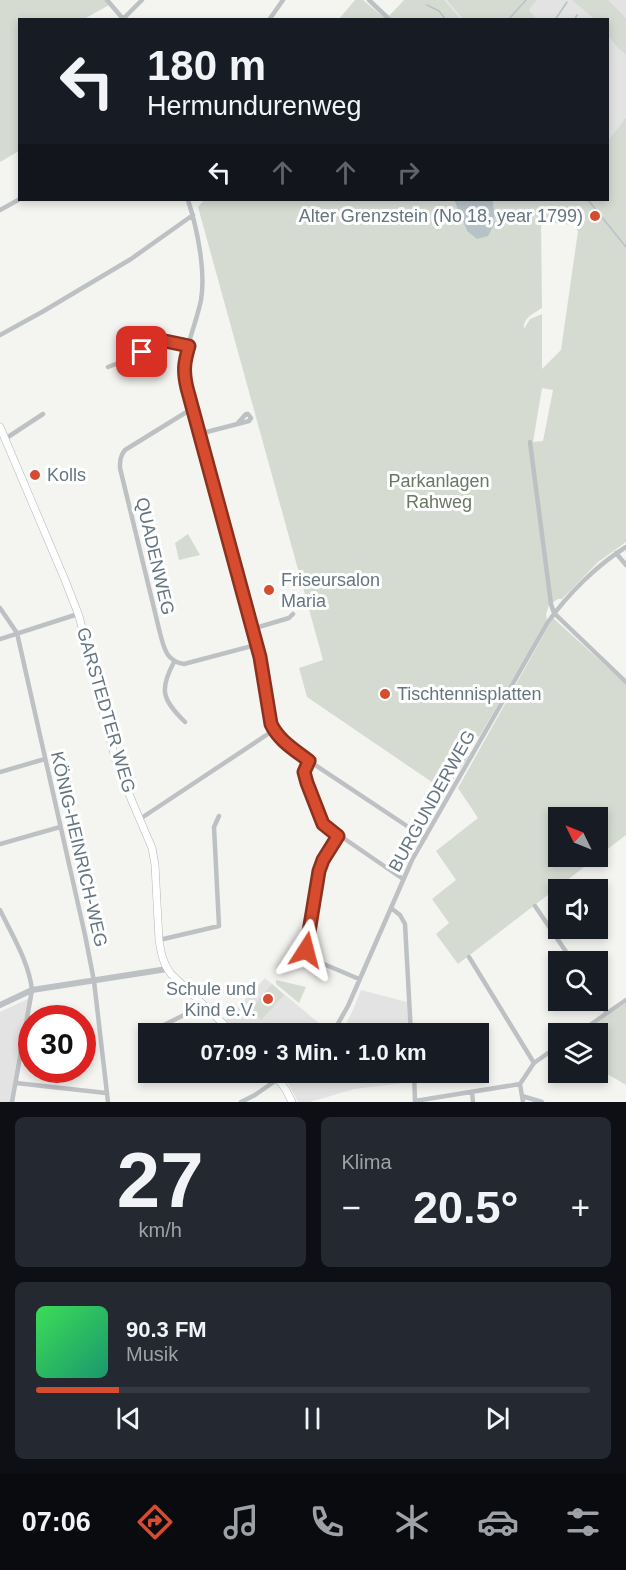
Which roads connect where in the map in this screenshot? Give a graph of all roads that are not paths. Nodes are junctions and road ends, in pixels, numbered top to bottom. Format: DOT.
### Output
graph roads {
  1 [pos="107,0"];
  2 [pos="142,0"];
  3 [pos="283,0"];
  4 [pos="369,0"];
  5 [pos="122,18"];
  6 [pos="124,18"];
  7 [pos="270,18"];
  8 [pos="388,18"];
  9 [pos="18,200"];
  10 [pos="188,201"];
  11 [pos="0,210"];
  12 [pos="193,215"];
  13 [pos="0,335"];
  14 [pos="189,346"];
  15 [pos="108,368"];
  16 [pos="193,408"];
  17 [pos="43,414"];
  18 [pos="237,424"];
  19 [pos="2,434"];
  20 [pos="199,434"];
  21 [pos="530,442"];
  22 [pos="626,547"];
  23 [pos="616,553"];
  24 [pos="626,565"];
  25 [pos="0,608"];
  26 [pos="555,613"];
  27 [pos="78,614"];
  28 [pos="293,614"];
  29 [pos="252,629"];
  30 [pos="17,633"];
  31 [pos="0,639"];
  32 [pos="256,645"];
  33 [pos="174,662"];
  34 [pos="626,682"];
  35 [pos="185,722"];
  36 [pos="274,730"];
  37 [pos="45,759"];
  38 [pos="309,761"];
  39 [pos="0,772"];
  40 [pos="219,816"];
  41 [pos="140,819"];
  42 [pos="60,827"];
  43 [pos="338,836"];
  44 [pos="424,838"];
  45 [pos="0,844"];
  46 [pos="403,879"];
  47 [pos="535,906"];
  48 [pos="391,908"];
  49 [pos="0,910"];
  50 [pos="159,940"];
  51 [pos="566,951"];
  52 [pos="469,957"];
  53 [pos="167,969"];
  54 [pos="359,980"];
  55 [pos="94,981"];
  56 [pos="32,990"];
  57 [pos="199,1000"];
  58 [pos="626,1000"];
  59 [pos="0,1005"];
  60 [pos="607,1013"];
  61 [pos="169,1023"];
  62 [pos="223,1023"];
  63 [pos="338,1023"];
  64 [pos="410,1023"];
  65 [pos="593,1023"];
  66 [pos="548,1053"];
  67 [pos="534,1063"];
  68 [pos="16,1083"];
  69 [pos="268,1083"];
  70 [pos="280,1083"];
  71 [pos="414,1083"];
  72 [pos="520,1084"];
  73 [pos="472,1092"];
  74 [pos="106,1093"];
  75 [pos="522,1096"];
  76 [pos="415,1101"];
  77 [pos="12,1102"];
  78 [pos="108,1102"];
  79 [pos="241,1102"];
  80 [pos="292,1102"];
  81 [pos="473,1102"];
  82 [pos="523,1102"];
  83 [pos="542,1102"];
  1 -- 5 [label="street"];
  2 -- 6 [label="street"];
  3 -- 7 [label="street"];
  4 -- 8 [label="street"];
  9 -- 11 [label="street"];
  10 -- 12 [label="street"];
  12 -- 13 [label="street"];
  12 -- 14 [label="street"];
  14 -- 15 [label="street"];
  14 -- 16 [label="street"];
  16 -- 20 [label="street"];
  16 -- 33 [label="street, QUADENWEG"];
  17 -- 19 [label="street, GARSTEDTER WEG"];
  18 -- 20 [label="street"];
  19 -- 27 [label="main road, GARSTEDTER WEG"];
  20 -- 29 [label="street"];
  21 -- 26 [label="street"];
  22 -- 23 [label="street, BURGUNDERWEG"];
  23 -- 24 [label="street"];
  23 -- 26 [label="street, BURGUNDERWEG"];
  25 -- 30 [label="street, KÖNIG-HEINRICH-WEG"];
  26 -- 34 [label="street"];
  26 -- 44 [label="street, BURGUNDERWEG"];
  27 -- 30 [label="street"];
  27 -- 41 [label="main road, GARSTEDTER WEG"];
  28 -- 29 [label="street"];
  29 -- 32 [label="street"];
  30 -- 31 [label="street"];
  30 -- 37 [label="street, KÖNIG-HEINRICH-WEG"];
  32 -- 33 [label="street"];
  32 -- 36 [label="street"];
  33 -- 35 [label="street"];
  36 -- 38 [label="street"];
  36 -- 41 [label="street"];
  37 -- 39 [label="street"];
  37 -- 42 [label="street, KÖNIG-HEINRICH-WEG"];
  38 -- 43 [label="street"];
  38 -- 44 [label="street"];
  40 -- 50 [label="street"];
  41 -- 50 [label="main road, GARSTEDTER WEG"];
  42 -- 45 [label="street"];
  42 -- 55 [label="street, KÖNIG-HEINRICH-WEG"];
  43 -- 46 [label="street"];
  43 -- 54 [label="street"];
  44 -- 46 [label="street, BURGUNDERWEG"];
  46 -- 48 [label="street, BURGUNDERWEG"];
  47 -- 51 [label="street"];
  48 -- 54 [label="street, BURGUNDERWEG"];
  48 -- 64 [label="street"];
  49 -- 56 [label="street"];
  50 -- 53 [label="main road, GARSTEDTER WEG"];
  52 -- 67 [label="street"];
  53 -- 55 [label="street"];
  53 -- 57 [label="main road"];
  54 -- 63 [label="street, BURGUNDERWEG"];
  55 -- 56 [label="street"];
  55 -- 74 [label="street, KÖNIG-HEINRICH-WEG"];
  56 -- 59 [label="street"];
  56 -- 68 [label="street"];
  57 -- 61 [label="street"];
  57 -- 62 [label="main road"];
  58 -- 60 [label="street"];
  60 -- 65 [label="street"];
  66 -- 67 [label="street"];
  67 -- 72 [label="street"];
  68 -- 74 [label="street"];
  68 -- 77 [label="street"];
  69 -- 79 [label="street"];
  70 -- 80 [label="main road"];
  71 -- 76 [label="street"];
  72 -- 73 [label="street"];
  72 -- 75 [label="street"];
  73 -- 76 [label="street"];
  73 -- 81 [label="street"];
  74 -- 78 [label="street, KÖNIG-HEINRICH-WEG"];
  75 -- 82 [label="street"];
  75 -- 83 [label="street"];
}
